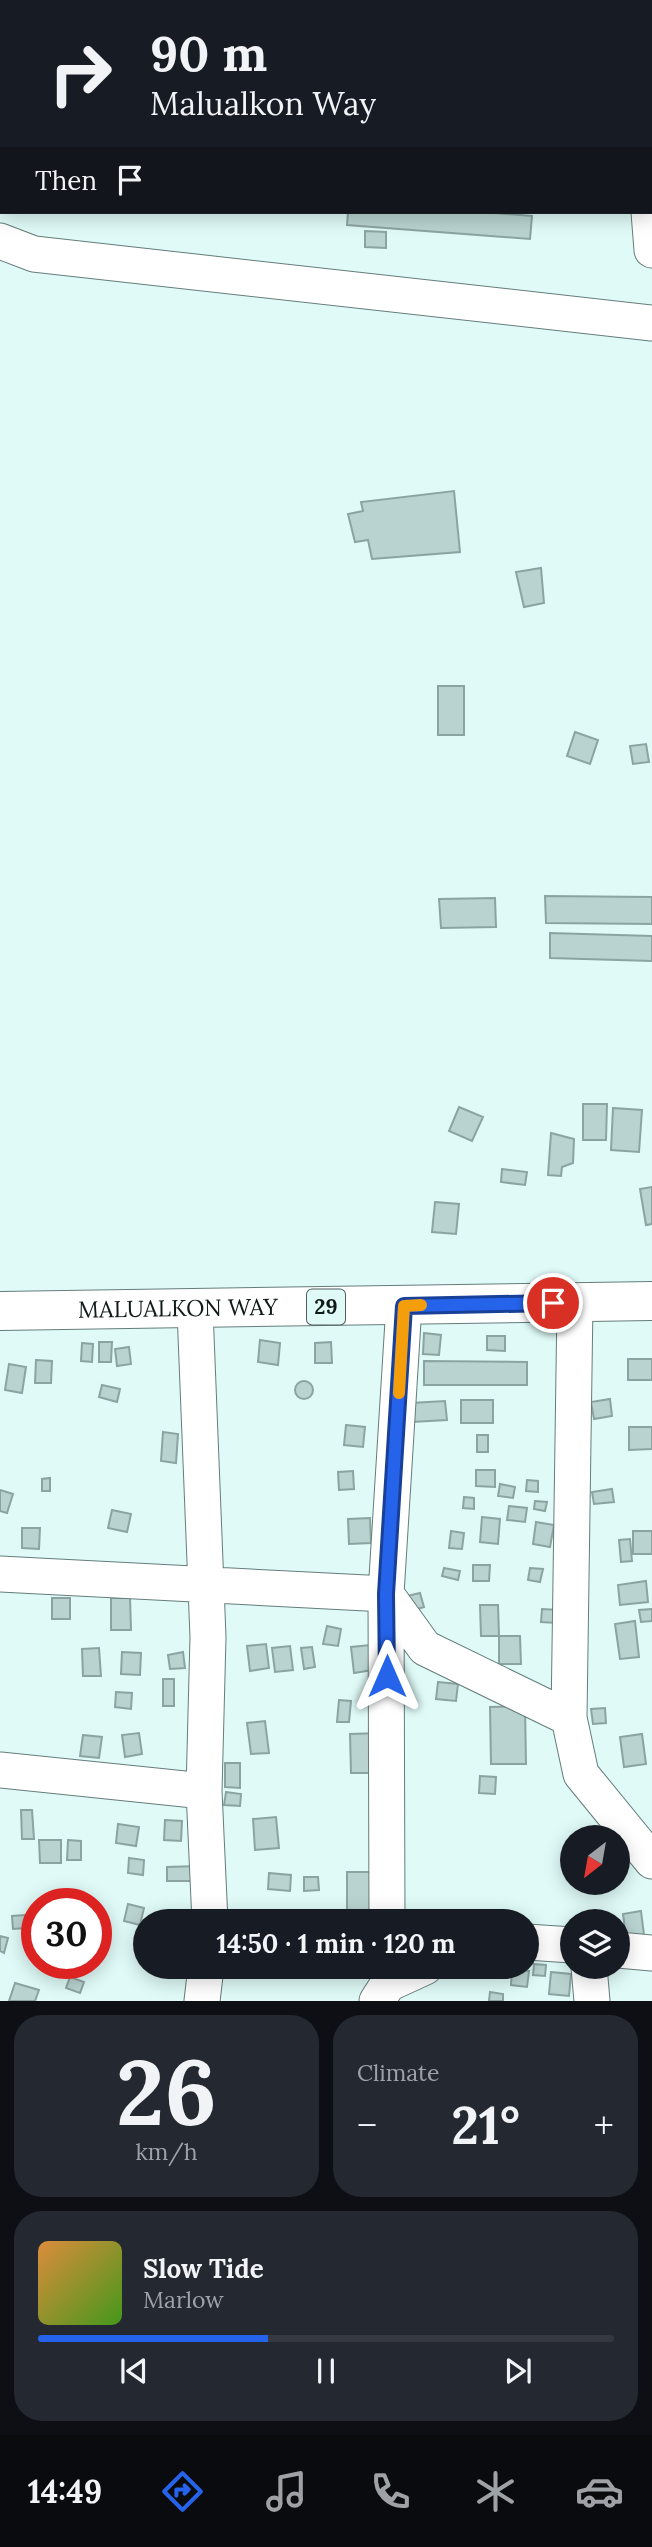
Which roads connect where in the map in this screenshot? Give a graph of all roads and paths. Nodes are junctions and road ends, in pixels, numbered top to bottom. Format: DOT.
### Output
graph roads {
  1 [pos="649,214"];
  2 [pos="0,242"];
  3 [pos="652,250"];
  4 [pos="652,323"];
  5 [pos="652,1301"];
  6 [pos="575,1302"];
  7 [pos="404,1306"];
  8 [pos="195,1310"];
  9 [pos="0,1311"];
  10 [pos="0,1574"];
  11 [pos="206,1584"];
  12 [pos="386,1594"];
  13 [pos="569,1718"];
  14 [pos="0,1770"];
  15 [pos="204,1791"];
  16 [pos="652,1861"];
  17 [pos="209,1909"];
  18 [pos="387,1909"];
  19 [pos="539,1943"];
  20 [pos="560,1944"];
  21 [pos="630,1951"];
  22 [pos="652,1954"];
  23 [pos="205,1979"];
  24 [pos="590,1979"];
  25 [pos="202,2001"];
  26 [pos="592,2001"];
  1 -- 3 [label="street"];
  2 -- 4 [label="street"];
  5 -- 6 [label="main road, MALUALKON WAY / 29"];
  6 -- 7 [label="main road, MALUALKON WAY / 29"];
  6 -- 13 [label="street"];
  7 -- 8 [label="main road, MALUALKON WAY / 29"];
  7 -- 12 [label="street"];
  8 -- 9 [label="main road, MALUALKON WAY / 29"];
  8 -- 11 [label="street"];
  10 -- 11 [label="street"];
  11 -- 12 [label="street"];
  11 -- 15 [label="street"];
  12 -- 13 [label="street"];
  12 -- 18 [label="street"];
  13 -- 16 [label="street"];
  14 -- 15 [label="street"];
  15 -- 17 [label="street"];
  19 -- 20 [label="street"];
  21 -- 22 [label="street"];
  23 -- 25 [label="street"];
  24 -- 26 [label="street"];
}
